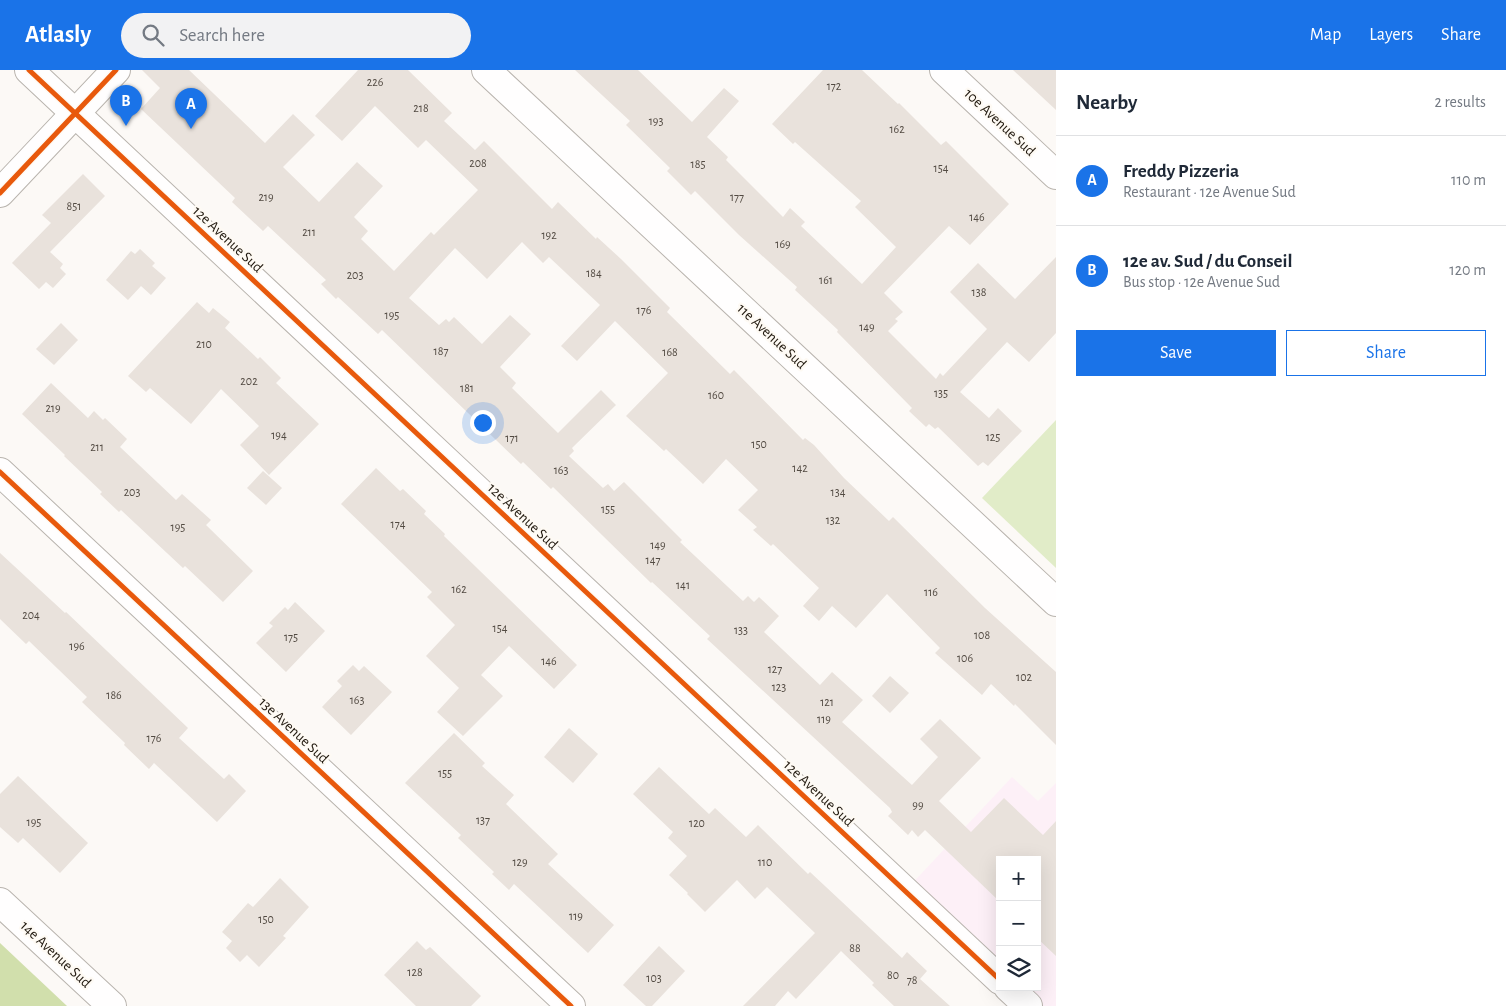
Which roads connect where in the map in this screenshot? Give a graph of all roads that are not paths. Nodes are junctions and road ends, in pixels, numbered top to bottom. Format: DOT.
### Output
graph roads {
  1 [pos="30,70"];
  2 [pos="116,70"];
  3 [pos="486,70"];
  4 [pos="944,70"];
  5 [pos="76,113"];
  6 [pos="1056,175"];
  7 [pos="0,193"];
  8 [pos="0,472"];
  9 [pos="1056,602"];
  10 [pos="0,902"];
  11 [pos="996,976"];
  12 [pos="1012,991"];
  13 [pos="112,1006"];
  14 [pos="571,1006"];
  15 [pos="1028,1006"];
  1 -- 5 [label="main road, 12e Avenue Sud"];
  2 -- 5 [label="main road"];
  3 -- 9 [label="main road, 11e Avenue Sud"];
  4 -- 6 [label="main road, 10e Avenue Sud"];
  5 -- 7 [label="main road"];
  5 -- 11 [label="main road, 12e Avenue Sud"];
  8 -- 14 [label="main road, 13e Avenue Sud"];
  10 -- 13 [label="main road, 14e Avenue Sud"];
  12 -- 15 [label="main road"];
}
